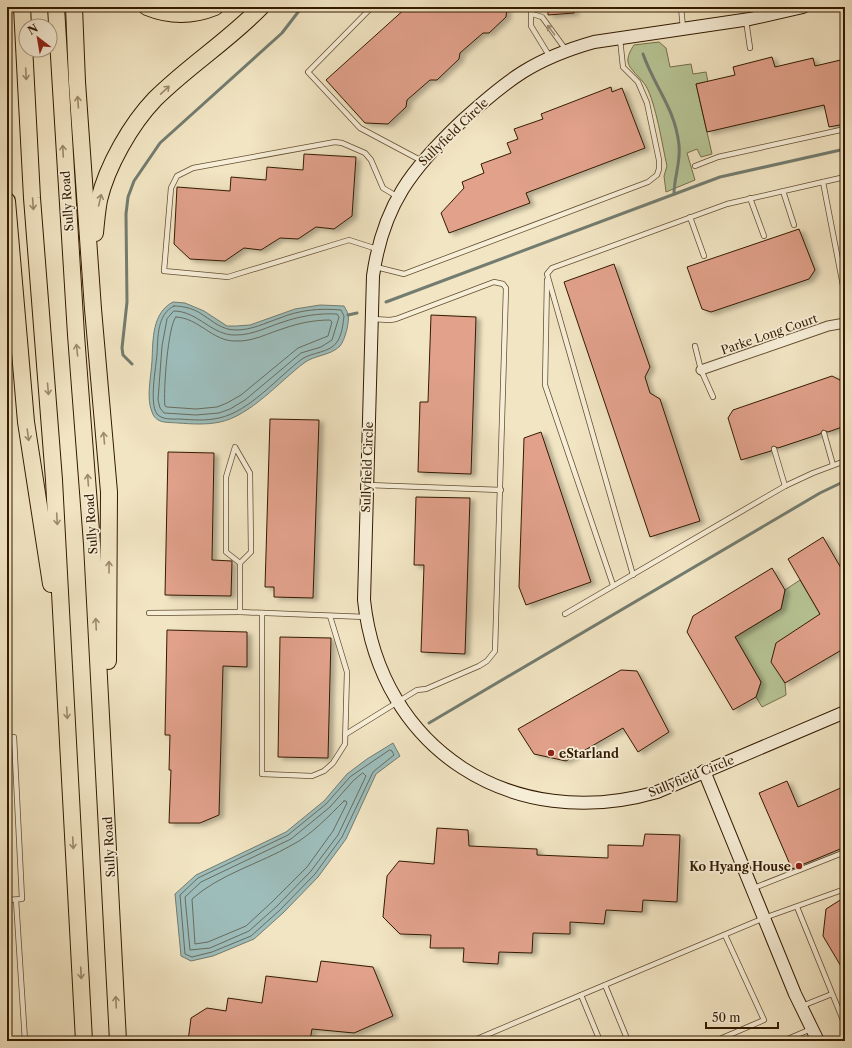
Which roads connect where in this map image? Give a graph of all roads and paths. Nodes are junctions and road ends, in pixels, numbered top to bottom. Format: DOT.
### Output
graph roads {
  1 [pos="22,7"];
  2 [pos="56,7"];
  3 [pos="74,7"];
  4 [pos="147,7"];
  5 [pos="215,7"];
  6 [pos="261,7"];
  7 [pos="372,7"];
  8 [pos="531,7"];
  9 [pos="681,7"];
  10 [pos="803,7"];
  11 [pos="773,11"];
  12 [pos="532,14"];
  13 [pos="746,20"];
  14 [pos="683,29"];
  15 [pos="620,39"];
  16 [pos="750,48"];
  17 [pos="566,50"];
  18 [pos="550,57"];
  19 [pos="845,129"];
  20 [pos="422,161"];
  21 [pos="695,166"];
  22 [pos="845,177"];
  23 [pos="823,182"];
  24 [pos="783,191"];
  25 [pos="398,197"];
  26 [pos="750,198"];
  27 [pos="7,200"];
  28 [pos="690,217"];
  29 [pos="794,225"];
  30 [pos="764,236"];
  31 [pos="378,249"];
  32 [pos="7,251"];
  33 [pos="704,256"];
  34 [pos="374,267"];
  35 [pos="547,274"];
  36 [pos="13,276"];
  37 [pos="845,296"];
  38 [pos="93,309"];
  39 [pos="372,319"];
  40 [pos="845,322"];
  41 [pos="695,346"];
  42 [pos="701,370"];
  43 [pos="714,397"];
  44 [pos="824,433"];
  45 [pos="774,449"];
  46 [pos="845,461"];
  47 [pos="833,465"];
  48 [pos="367,484"];
  49 [pos="785,486"];
  50 [pos="501,490"];
  51 [pos="240,563"];
  52 [pos="633,575"];
  53 [pos="613,585"];
  54 [pos="240,612"];
  55 [pos="149,613"];
  56 [pos="262,613"];
  57 [pos="565,614"];
  58 [pos="330,616"];
  59 [pos="366,617"];
  60 [pos="65,674"];
  61 [pos="398,701"];
  62 [pos="845,712"];
  63 [pos="346,734"];
  64 [pos="7,738"];
  65 [pos="704,771"];
  66 [pos="106,788"];
  67 [pos="845,852"];
  68 [pos="752,889"];
  69 [pos="845,889"];
  70 [pos="7,900"];
  71 [pos="16,900"];
  72 [pos="797,907"];
  73 [pos="764,918"];
  74 [pos="725,934"];
  75 [pos="605,985"];
  76 [pos="832,994"];
  77 [pos="581,995"];
  78 [pos="801,1006"];
  79 [pos="845,1025"];
  80 [pos="812,1028"];
  81 [pos="25,1041"];
  82 [pos="84,1041"];
  83 [pos="118,1041"];
  84 [pos="472,1041"];
  85 [pos="600,1041"];
  86 [pos="628,1041"];
  87 [pos="715,1041"];
  88 [pos="784,1041"];
  89 [pos="818,1041"];
  1 -- 60 [label="highway, one-way"];
  66 -- 2 [label="highway, Sully Road, one-way"];
  38 -- 3 [label="highway, one-way"];
  4 -- 5 [label="highway"];
  38 -- 6 [label="highway, one-way"];
  7 -- 20 [label="lane"];
  8 -- 12 [label="lane"];
  9 -- 14 [label="lane"];
  10 -- 11 [label="street, Sullyfield Circle"];
  11 -- 13 [label="street, Sullyfield Circle"];
  17 -- 12 [label="lane, one-way"];
  12 -- 18 [label="lane"];
  13 -- 14 [label="street, Sullyfield Circle"];
  13 -- 16 [label="lane"];
  14 -- 15 [label="street, Sullyfield Circle"];
  15 -- 17 [label="street, Sullyfield Circle"];
  15 -- 34 [label="lane"];
  17 -- 18 [label="street, Sullyfield Circle"];
  18 -- 20 [label="street, Sullyfield Circle"];
  19 -- 21 [label="lane"];
  20 -- 25 [label="street, Sullyfield Circle"];
  22 -- 23 [label="lane"];
  23 -- 24 [label="lane"];
  23 -- 37 [label="lane"];
  24 -- 26 [label="lane"];
  24 -- 29 [label="lane"];
  25 -- 31 [label="street, Sullyfield Circle"];
  25 -- 31 [label="lane"];
  26 -- 28 [label="lane"];
  26 -- 30 [label="lane"];
  27 -- 36 [label="highway"];
  28 -- 33 [label="lane"];
  28 -- 35 [label="lane"];
  31 -- 34 [label="street, Sullyfield Circle"];
  32 -- 36 [label="highway"];
  34 -- 39 [label="street, Sullyfield Circle"];
  35 -- 52 [label="lane"];
  35 -- 53 [label="lane"];
  36 -- 60 [label="highway, one-way"];
  66 -- 38 [label="highway, one-way"];
  39 -- 48 [label="street, Sullyfield Circle"];
  39 -- 50 [label="lane"];
  40 -- 42 [label="street, Parke Long Court"];
  41 -- 42 [label="lane"];
  42 -- 43 [label="lane"];
  44 -- 47 [label="lane"];
  45 -- 49 [label="lane"];
  46 -- 47 [label="lane"];
  47 -- 49 [label="lane"];
  48 -- 50 [label="lane"];
  48 -- 59 [label="street, Sullyfield Circle"];
  49 -- 52 [label="lane"];
  50 -- 61 [label="lane"];
  51 -- 51 [label="lane"];
  51 -- 54 [label="lane"];
  52 -- 53 [label="lane"];
  53 -- 57 [label="lane"];
  54 -- 55 [label="lane"];
  54 -- 56 [label="lane"];
  56 -- 58 [label="lane"];
  56 -- 63 [label="lane"];
  58 -- 59 [label="lane"];
  58 -- 63 [label="lane"];
  59 -- 61 [label="street, Sullyfield Circle"];
  60 -- 82 [label="highway, one-way"];
  61 -- 63 [label="lane"];
  61 -- 65 [label="street, Sullyfield Circle"];
  62 -- 65 [label="street, Sullyfield Circle"];
  64 -- 71 [label="lane"];
  65 -- 68 [label="street"];
  83 -- 66 [label="highway, Sully Road, one-way"];
  67 -- 68 [label="lane"];
  68 -- 73 [label="street"];
  69 -- 72 [label="lane"];
  70 -- 71 [label="lane"];
  71 -- 81 [label="lane"];
  72 -- 73 [label="lane"];
  72 -- 76 [label="lane"];
  73 -- 74 [label="lane"];
  73 -- 78 [label="street"];
  74 -- 75 [label="lane"];
  74 -- 87 [label="lane"];
  75 -- 77 [label="lane"];
  75 -- 86 [label="lane"];
  76 -- 78 [label="lane"];
  76 -- 79 [label="lane"];
  77 -- 84 [label="lane"];
  77 -- 85 [label="lane"];
  78 -- 80 [label="street"];
  80 -- 88 [label="lane"];
  80 -- 89 [label="street"];
}
